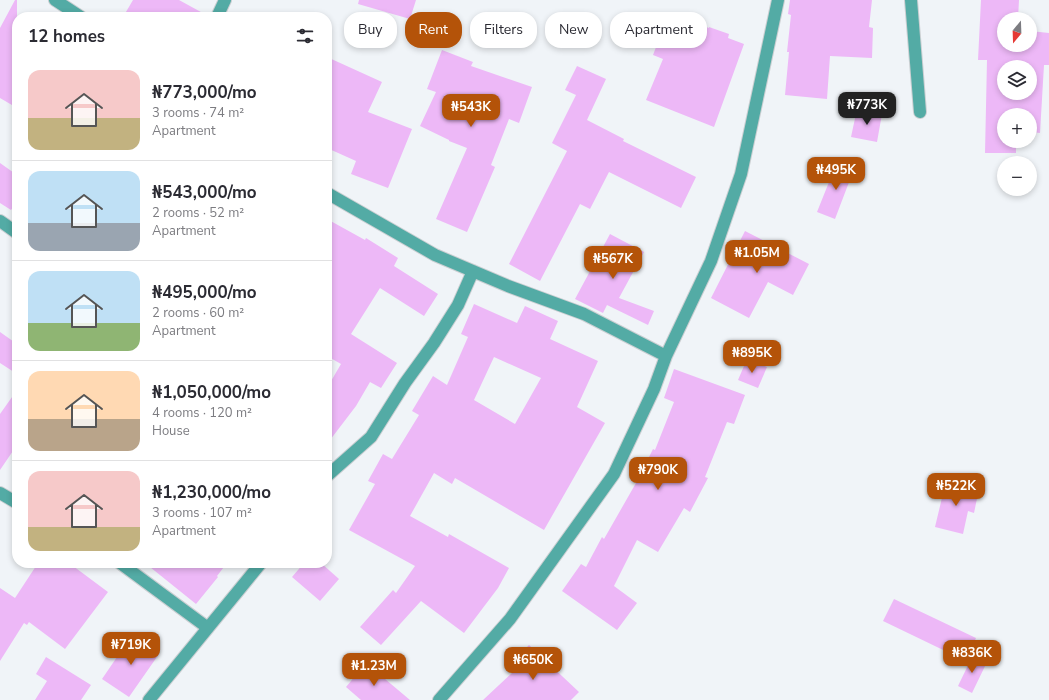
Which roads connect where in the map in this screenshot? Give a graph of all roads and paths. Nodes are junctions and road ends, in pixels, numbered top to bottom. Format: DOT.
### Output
graph roads {
  1 [pos="55,0"];
  2 [pos="225,0"];
  3 [pos="778,0"];
  4 [pos="911,0"];
  5 [pos="73,12"];
  6 [pos="219,12"];
  7 [pos="920,112"];
  8 [pos="332,196"];
  9 [pos="0,220"];
  10 [pos="12,229"];
  11 [pos="473,271"];
  12 [pos="666,356"];
  13 [pos="332,472"];
  14 [pos="0,493"];
  15 [pos="12,500"];
  16 [pos="127,568"];
  17 [pos="257,568"];
  18 [pos="208,628"];
  19 [pos="149,700"];
  20 [pos="439,700"];
  1 -- 5 [label="street"];
  2 -- 6 [label="street"];
  3 -- 12 [label="street"];
  4 -- 7 [label="street"];
  8 -- 11 [label="street"];
  9 -- 10 [label="street"];
  11 -- 12 [label="street"];
  11 -- 13 [label="street"];
  12 -- 20 [label="street"];
  14 -- 15 [label="street"];
  16 -- 18 [label="street"];
  17 -- 18 [label="street"];
  18 -- 19 [label="street"];
}
